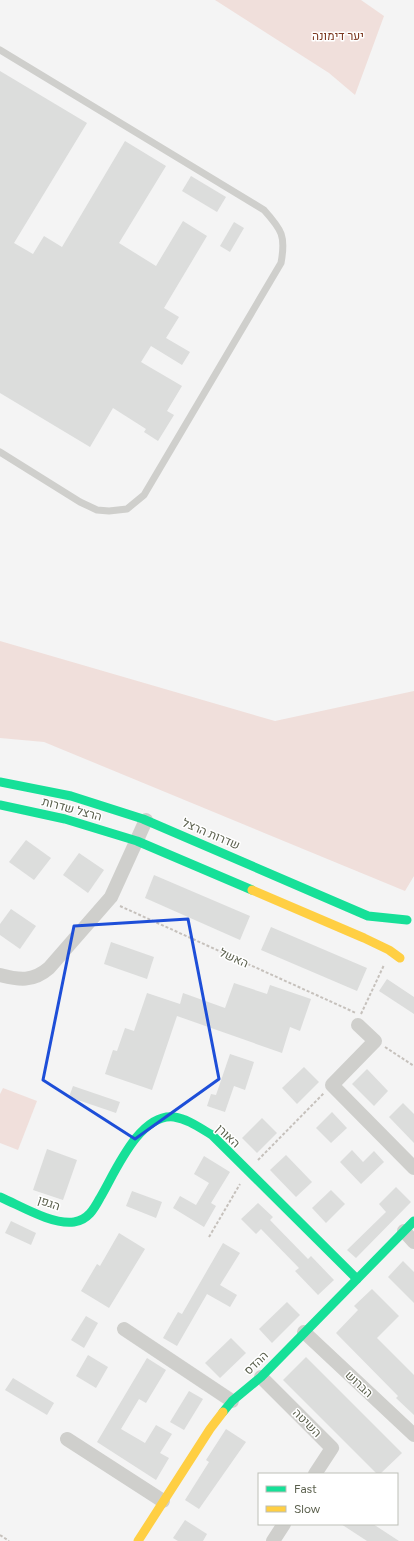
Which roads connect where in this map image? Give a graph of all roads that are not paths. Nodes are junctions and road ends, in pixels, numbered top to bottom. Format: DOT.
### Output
graph roads {
  1 [pos="0,50"];
  2 [pos="0,452"];
  3 [pos="0,782"];
  4 [pos="0,805"];
  5 [pos="146,820"];
  6 [pos="137,841"];
  7 [pos="411,918"];
  8 [pos="397,930"];
  9 [pos="403,960"];
  10 [pos="0,968"];
  11 [pos="42,974"];
  12 [pos="0,975"];
  13 [pos="359,1020"];
  14 [pos="414,1168"];
  15 [pos="0,1197"];
  16 [pos="90,1215"];
  17 [pos="414,1221"];
  18 [pos="404,1231"];
  19 [pos="414,1242"];
  20 [pos="357,1279"];
  21 [pos="124,1329"];
  22 [pos="304,1332"];
  23 [pos="261,1377"];
  24 [pos="232,1401"];
  25 [pos="414,1435"];
  26 [pos="67,1439"];
  27 [pos="316,1473"];
  28 [pos="163,1501"];
  29 [pos="283,1525"];
  30 [pos="138,1541"];
  31 [pos="273,1541"];
  1 -- 2 [label="lane"];
  3 -- 5 [label="street, שדרות הרצל"];
  4 -- 6 [label="street, הרצל שדרות"];
  5 -- 6 [label="street"];
  5 -- 7 [label="street, שדרות הרצל"];
  6 -- 9 [label="street"];
  6 -- 11 [label="street"];
  7 -- 8 [label="street"];
  10 -- 11 [label="street"];
  11 -- 12 [label="street"];
  13 -- 14 [label="street"];
  15 -- 16 [label="street, הגפן"];
  16 -- 20 [label="street, האורן"];
  17 -- 18 [label="street, ההדס"];
  18 -- 19 [label="street"];
  18 -- 20 [label="street, ההדס"];
  20 -- 22 [label="street, ההדס"];
  21 -- 24 [label="street"];
  22 -- 23 [label="street, ההדס"];
  22 -- 25 [label="street, הברוש"];
  23 -- 24 [label="street, ההדס"];
  23 -- 27 [label="street, השיטה"];
  24 -- 28 [label="street, ההדס"];
  26 -- 28 [label="street"];
  28 -- 30 [label="street, ההדס"];
  29 -- 31 [label="street"];
}
